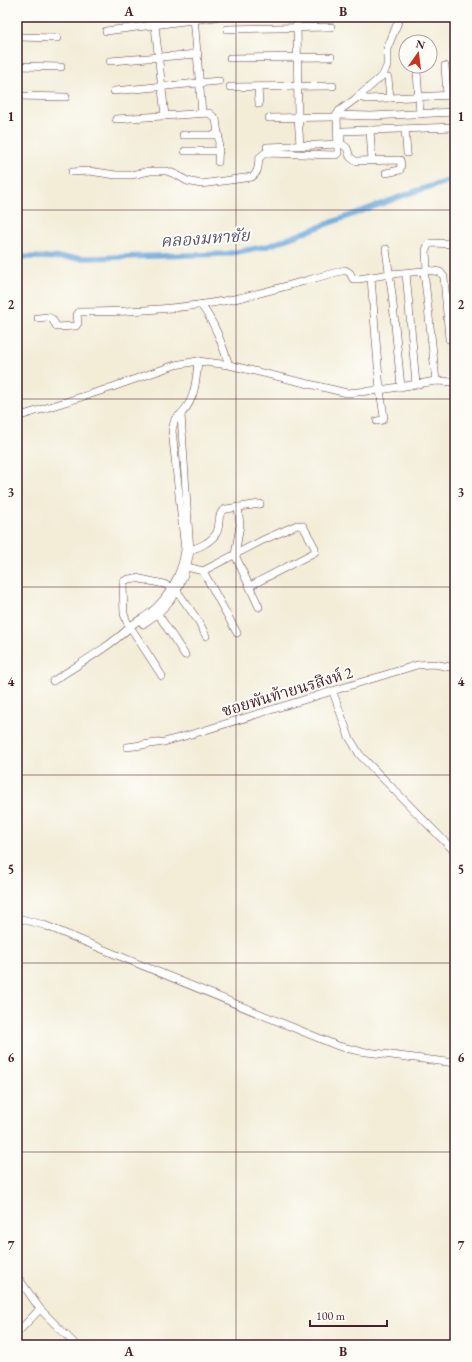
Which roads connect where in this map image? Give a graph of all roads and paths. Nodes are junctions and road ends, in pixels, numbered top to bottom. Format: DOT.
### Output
graph roads {
  1 [pos="154,17"];
  2 [pos="297,17"];
  3 [pos="400,17"];
  4 [pos="216,18"];
  5 [pos="194,19"];
  6 [pos="154,26"];
  7 [pos="297,27"];
  8 [pos="331,27"];
  9 [pos="227,29"];
  10 [pos="106,31"];
  11 [pos="17,37"];
  12 [pos="57,38"];
  13 [pos="198,54"];
  14 [pos="157,56"];
  15 [pos="298,57"];
  16 [pos="331,57"];
  17 [pos="230,58"];
  18 [pos="110,61"];
  19 [pos="17,66"];
  20 [pos="445,66"];
  21 [pos="61,67"];
  22 [pos="417,74"];
  23 [pos="388,78"];
  24 [pos="219,81"];
  25 [pos="201,83"];
  26 [pos="298,86"];
  27 [pos="332,86"];
  28 [pos="161,87"];
  29 [pos="230,87"];
  30 [pos="258,87"];
  31 [pos="114,91"];
  32 [pos="447,95"];
  33 [pos="455,95"];
  34 [pos="17,96"];
  35 [pos="66,97"];
  36 [pos="358,97"];
  37 [pos="418,97"];
  38 [pos="390,98"];
  39 [pos="259,104"];
  40 [pos="455,112"];
  41 [pos="202,114"];
  42 [pos="420,114"];
  43 [pos="165,116"];
  44 [pos="335,116"];
  45 [pos="371,116"];
  46 [pos="298,117"];
  47 [pos="269,118"];
  48 [pos="116,119"];
  49 [pos="455,127"];
  50 [pos="405,129"];
  51 [pos="371,130"];
  52 [pos="183,135"];
  53 [pos="219,135"];
  54 [pos="340,144"];
  55 [pos="300,145"];
  56 [pos="267,147"];
  57 [pos="185,151"];
  58 [pos="219,151"];
  59 [pos="407,153"];
  60 [pos="372,160"];
  61 [pos="218,162"];
  62 [pos="72,172"];
  63 [pos="386,173"];
  64 [pos="455,244"];
  65 [pos="386,250"];
  66 [pos="425,271"];
  67 [pos="406,273"];
  68 [pos="390,274"];
  69 [pos="370,278"];
  70 [pos="201,305"];
  71 [pos="38,318"];
  72 [pos="449,339"];
  73 [pos="198,362"];
  74 [pos="229,365"];
  75 [pos="436,381"];
  76 [pos="455,382"];
  77 [pos="416,384"];
  78 [pos="401,387"];
  79 [pos="380,390"];
  80 [pos="17,416"];
  81 [pos="377,422"];
  82 [pos="260,504"];
  83 [pos="238,507"];
  84 [pos="187,550"];
  85 [pos="235,555"];
  86 [pos="187,568"];
  87 [pos="203,571"];
  88 [pos="250,586"];
  89 [pos="174,589"];
  90 [pos="259,607"];
  91 [pos="158,614"];
  92 [pos="130,629"];
  93 [pos="237,633"];
  94 [pos="206,636"];
  95 [pos="185,656"];
  96 [pos="455,668"];
  97 [pos="162,676"];
  98 [pos="53,681"];
  99 [pos="333,692"];
  100 [pos="127,747"];
  101 [pos="455,852"];
  102 [pos="18,918"];
  103 [pos="455,1063"];
  104 [pos="17,1276"];
  105 [pos="40,1309"];
  106 [pos="17,1333"];
  107 [pos="76,1345"];
  1 -- 6 [label="street"];
  2 -- 7 [label="street"];
  3 -- 36 [label="street"];
  4 -- 5 [label="street"];
  5 -- 6 [label="street"];
  5 -- 13 [label="street"];
  6 -- 10 [label="street"];
  6 -- 14 [label="street"];
  7 -- 8 [label="street"];
  7 -- 9 [label="street"];
  7 -- 15 [label="street"];
  11 -- 12 [label="street"];
  13 -- 14 [label="street"];
  13 -- 25 [label="street"];
  14 -- 18 [label="street"];
  14 -- 28 [label="street"];
  15 -- 16 [label="street"];
  15 -- 17 [label="street"];
  15 -- 26 [label="street"];
  19 -- 21 [label="street"];
  20 -- 32 [label="street"];
  22 -- 37 [label="street"];
  23 -- 38 [label="street"];
  24 -- 25 [label="street"];
  25 -- 28 [label="street"];
  25 -- 41 [label="street"];
  26 -- 27 [label="street"];
  26 -- 30 [label="street"];
  26 -- 46 [label="street"];
  28 -- 31 [label="street"];
  28 -- 43 [label="street"];
  29 -- 30 [label="street"];
  30 -- 39 [label="street"];
  32 -- 33 [label="street"];
  32 -- 37 [label="street"];
  34 -- 35 [label="street"];
  36 -- 38 [label="street"];
  36 -- 44 [label="street"];
  37 -- 38 [label="street"];
  37 -- 42 [label="street"];
  40 -- 42 [label="street"];
  41 -- 43 [label="street"];
  41 -- 53 [label="street"];
  42 -- 45 [label="street"];
  43 -- 48 [label="street"];
  44 -- 45 [label="street"];
  44 -- 46 [label="street"];
  44 -- 54 [label="street"];
  45 -- 51 [label="street"];
  46 -- 47 [label="street"];
  46 -- 55 [label="street"];
  49 -- 50 [label="street"];
  50 -- 51 [label="street"];
  50 -- 59 [label="street"];
  51 -- 54 [label="street"];
  51 -- 60 [label="street"];
  52 -- 53 [label="street"];
  53 -- 58 [label="street"];
  54 -- 55 [label="street"];
  54 -- 60 [label="street"];
  54 -- 62 [label="street"];
  55 -- 56 [label="street"];
  57 -- 58 [label="street"];
  58 -- 61 [label="street"];
  60 -- 63 [label="street"];
  64 -- 66 [label="street"];
  65 -- 68 [label="street"];
  66 -- 67 [label="street"];
  66 -- 72 [label="street"];
  66 -- 75 [label="street"];
  67 -- 68 [label="street"];
  67 -- 77 [label="street"];
  68 -- 69 [label="street"];
  68 -- 78 [label="street"];
  69 -- 70 [label="street"];
  69 -- 79 [label="street"];
  70 -- 71 [label="street"];
  70 -- 74 [label="street"];
  73 -- 74 [label="street"];
  73 -- 80 [label="street"];
  73 -- 84 [label="street"];
  74 -- 79 [label="street"];
  75 -- 76 [label="street"];
  75 -- 77 [label="street"];
  77 -- 78 [label="street"];
  78 -- 79 [label="street"];
  79 -- 81 [label="street"];
  82 -- 83 [label="street"];
  83 -- 84 [label="street"];
  83 -- 85 [label="street"];
  84 -- 86 [label="street"];
  84 -- 89 [label="street"];
  85 -- 87 [label="street"];
  85 -- 88 [label="street"];
  85 -- 88 [label="street"];
  86 -- 87 [label="street"];
  86 -- 89 [label="street"];
  87 -- 93 [label="street"];
  88 -- 90 [label="street"];
  89 -- 91 [label="street"];
  89 -- 92 [label="street"];
  89 -- 92 [label="street"];
  89 -- 94 [label="street"];
  91 -- 92 [label="street"];
  91 -- 95 [label="street"];
  92 -- 97 [label="street"];
  92 -- 98 [label="street"];
  96 -- 99 [label="street, ซอยพันท้ายนรสิงห์ 2"];
  99 -- 100 [label="street, ซอยพันท้ายนรสิงห์ 2"];
  99 -- 101 [label="street"];
  102 -- 103 [label="street"];
  104 -- 105 [label="street"];
  105 -- 106 [label="street"];
  105 -- 107 [label="street"];
}
